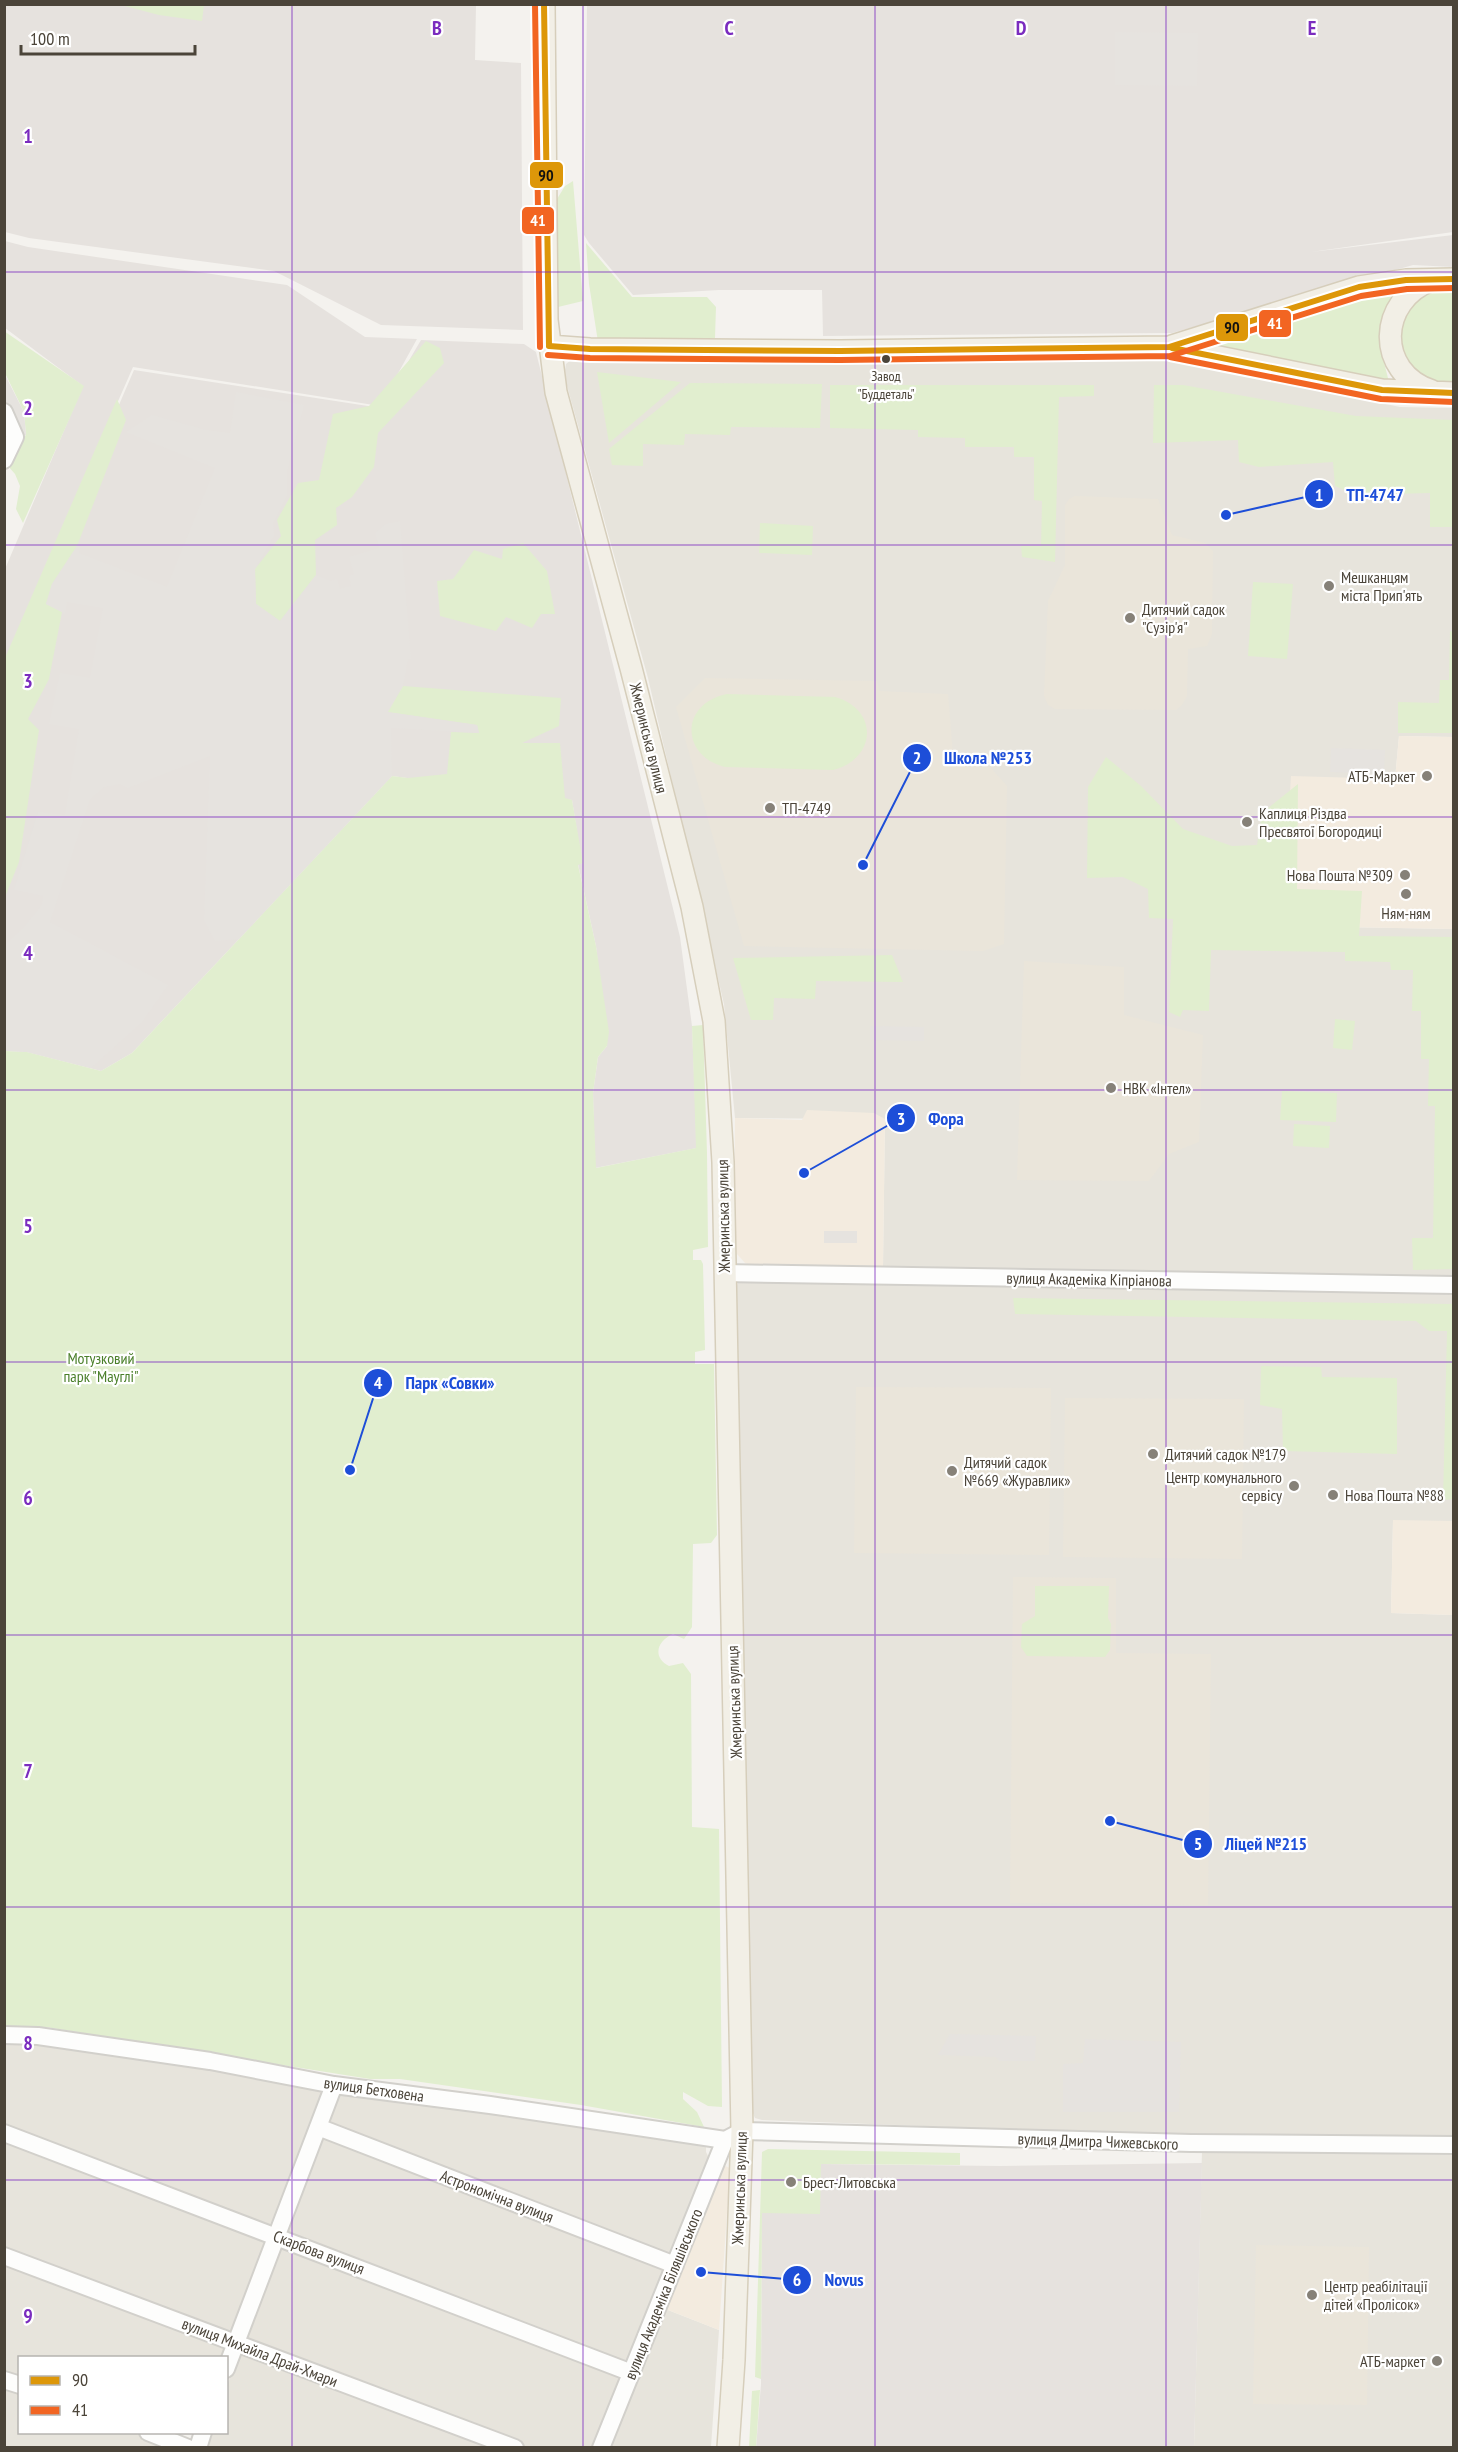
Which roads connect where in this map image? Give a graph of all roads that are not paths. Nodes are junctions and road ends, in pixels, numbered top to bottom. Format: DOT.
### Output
graph roads {
  1 [pos="544,4"];
  2 [pos="1443,279"];
  3 [pos="549,346"];
  4 [pos="1168,347"];
  5 [pos="1444,392"];
  6 [pos="4,412"];
  7 [pos="4,459"];
  8 [pos="724,1273"];
  9 [pos="1454,1285"];
  10 [pos="4,2035"];
  11 [pos="334,2085"];
  12 [pos="318,2127"];
  13 [pos="4,2133"];
  14 [pos="733,2135"];
  15 [pos="1454,2145"];
  16 [pos="278,2236"];
  17 [pos="4,2256"];
  18 [pos="675,2265"];
  19 [pos="236,2343"];
  20 [pos="228,2364"];
  21 [pos="632,2373"];
  22 [pos="151,2434"];
  23 [pos="188,2448"];
  24 [pos="515,2448"];
  25 [pos="601,2448"];
  26 [pos="728,2448"];
  1 -- 3 [label="main road, Жмеринська вулиця"];
  2 -- 4 [label="main road"];
  2 -- 5 [label="main road"];
  3 -- 4 [label="main road"];
  3 -- 8 [label="main road, Жмеринська вулиця"];
  4 -- 5 [label="main road"];
  6 -- 7 [label="street"];
  8 -- 9 [label="street, вулиця Академіка Кіпріанова"];
  8 -- 14 [label="main road, Жмеринська вулиця"];
  10 -- 11 [label="street, вулиця Бетховена"];
  11 -- 12 [label="street"];
  11 -- 14 [label="street, вулиця Бетховена"];
  12 -- 16 [label="street"];
  12 -- 18 [label="street, Астрономічна вулиця"];
  13 -- 16 [label="street, Скарбова вулиця"];
  14 -- 15 [label="street, вулиця Дмитра Чижевського"];
  14 -- 18 [label="street, вулиця Академіка Біляшівського"];
  14 -- 26 [label="main road, Жмеринська вулиця"];
  16 -- 19 [label="street"];
  16 -- 21 [label="street, Скарбова вулиця"];
  17 -- 19 [label="street, вулиця Михайла Драй-Хмари"];
  18 -- 21 [label="street, вулиця Академіка Біляшівського"];
  19 -- 20 [label="street"];
  19 -- 24 [label="street, вулиця Михайла Драй-Хмари"];
  21 -- 25 [label="street, вулиця Академіка Біляшівського"];
  22 -- 23 [label="street"];
}
